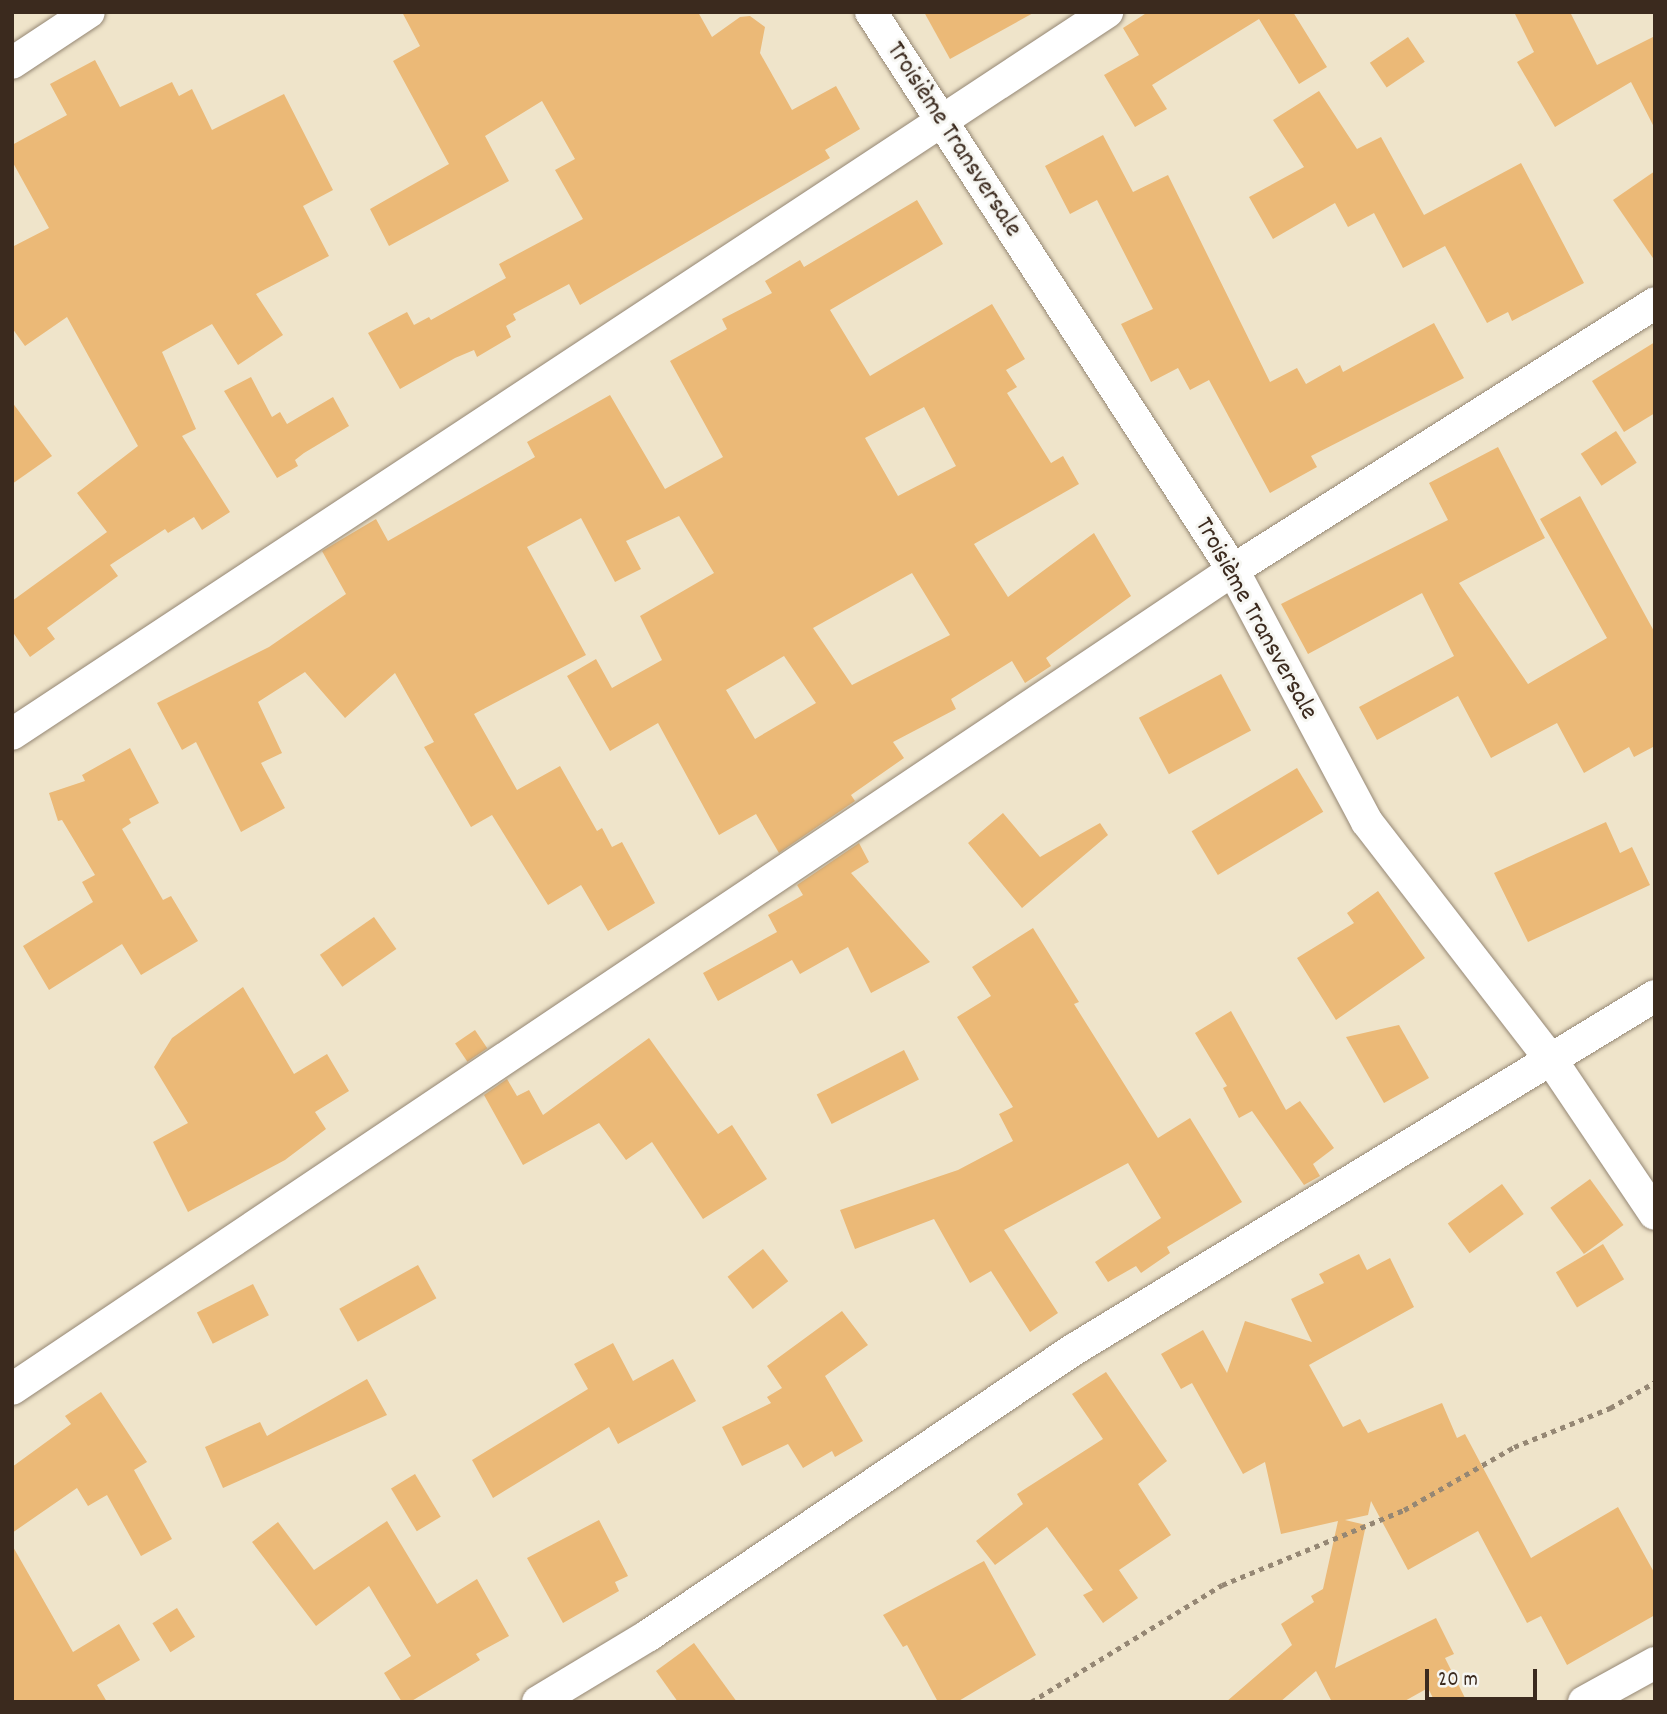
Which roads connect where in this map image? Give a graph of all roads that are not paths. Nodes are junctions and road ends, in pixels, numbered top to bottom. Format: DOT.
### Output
graph roads {
  1 [pos="89,12"];
  2 [pos="870,12"];
  3 [pos="1107,12"];
  4 [pos="12,62"];
  5 [pos="940,122"];
  6 [pos="1655,303"];
  7 [pos="1233,570"];
  8 [pos="12,734"];
  9 [pos="1655,996"];
  10 [pos="1552,1061"];
  11 [pos="1655,1214"];
  12 [pos="12,1389"];
  13 [pos="1655,1663"];
  14 [pos="538,1702"];
  15 [pos="1584,1702"];
  1 -- 4 [label="street"];
  2 -- 5 [label="street, Troisième Transversale"];
  3 -- 5 [label="street"];
  5 -- 7 [label="street, Troisième Transversale"];
  5 -- 8 [label="street"];
  6 -- 7 [label="street"];
  7 -- 10 [label="street, Troisième Transversale"];
  7 -- 12 [label="street"];
  9 -- 10 [label="street"];
  10 -- 11 [label="street, Troisième Transversale"];
  10 -- 14 [label="street"];
  13 -- 15 [label="street"];
}
